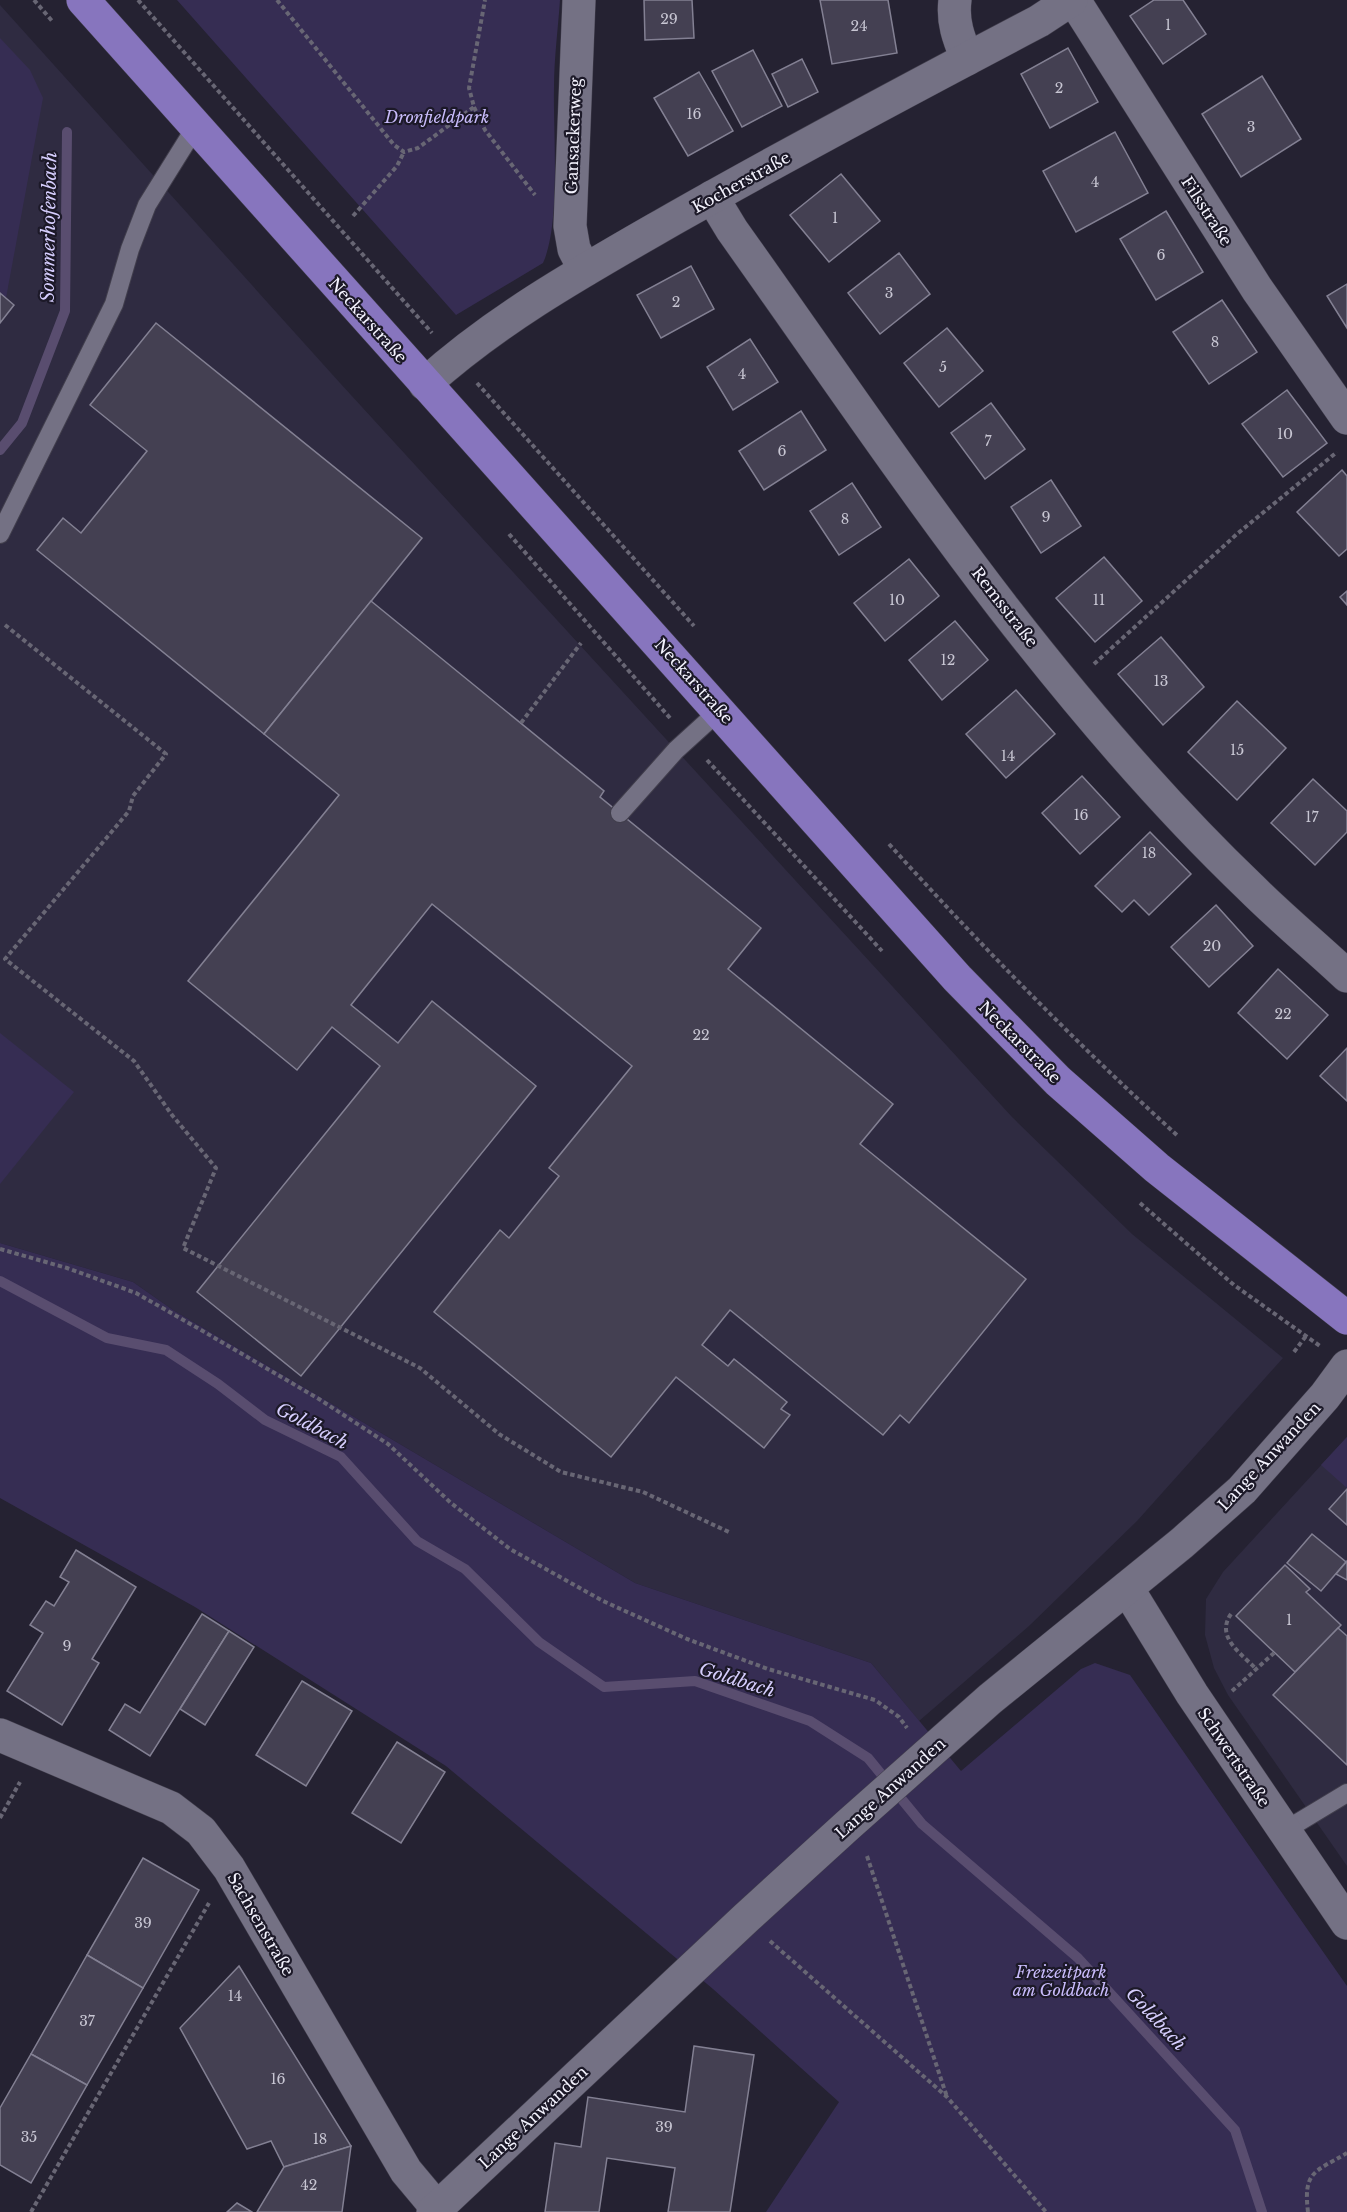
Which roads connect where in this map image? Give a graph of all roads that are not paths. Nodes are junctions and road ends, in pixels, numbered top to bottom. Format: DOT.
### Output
graph roads {
  1 [pos="83,0"];
  2 [pos="579,0"];
  3 [pos="955,0"];
  4 [pos="1073,0"];
  5 [pos="967,58"];
  6 [pos="195,128"];
  7 [pos="712,197"];
  8 [pos="585,270"];
  9 [pos="424,384"];
  10 [pos="1347,418"];
  11 [pos="0,534"];
  12 [pos="720,710"];
  13 [pos="620,813"];
  14 [pos="1347,976"];
  15 [pos="1347,1318"];
  16 [pos="1347,1366"];
  17 [pos="1127,1588"];
  18 [pos="0,1735"];
  19 [pos="1347,1793"];
  20 [pos="1284,1832"];
  21 [pos="1347,1923"];
  22 [pos="435,2210"];
  1 -- 6 [label="main road, Neckarstraße"];
  2 -- 8 [label="street, Gansackerweg"];
  3 -- 5 [label="street"];
  4 -- 5 [label="street, Kocherstraße"];
  4 -- 10 [label="street, Filsstraße"];
  5 -- 7 [label="street, Kocherstraße"];
  6 -- 9 [label="main road, Neckarstraße"];
  6 -- 11 [label="lane"];
  7 -- 8 [label="street, Kocherstraße"];
  7 -- 14 [label="street, Remsstraße"];
  8 -- 9 [label="street, Kocherstraße"];
  9 -- 12 [label="main road, Neckarstraße"];
  12 -- 13 [label="lane"];
  12 -- 15 [label="main road, Neckarstraße"];
  16 -- 17 [label="street, Lange Anwanden"];
  17 -- 20 [label="street, Schwertstraße"];
  17 -- 22 [label="street, Lange Anwanden"];
  18 -- 22 [label="street, Sachsenstraße"];
  19 -- 20 [label="lane"];
  20 -- 21 [label="street, Schwertstraße"];
}
